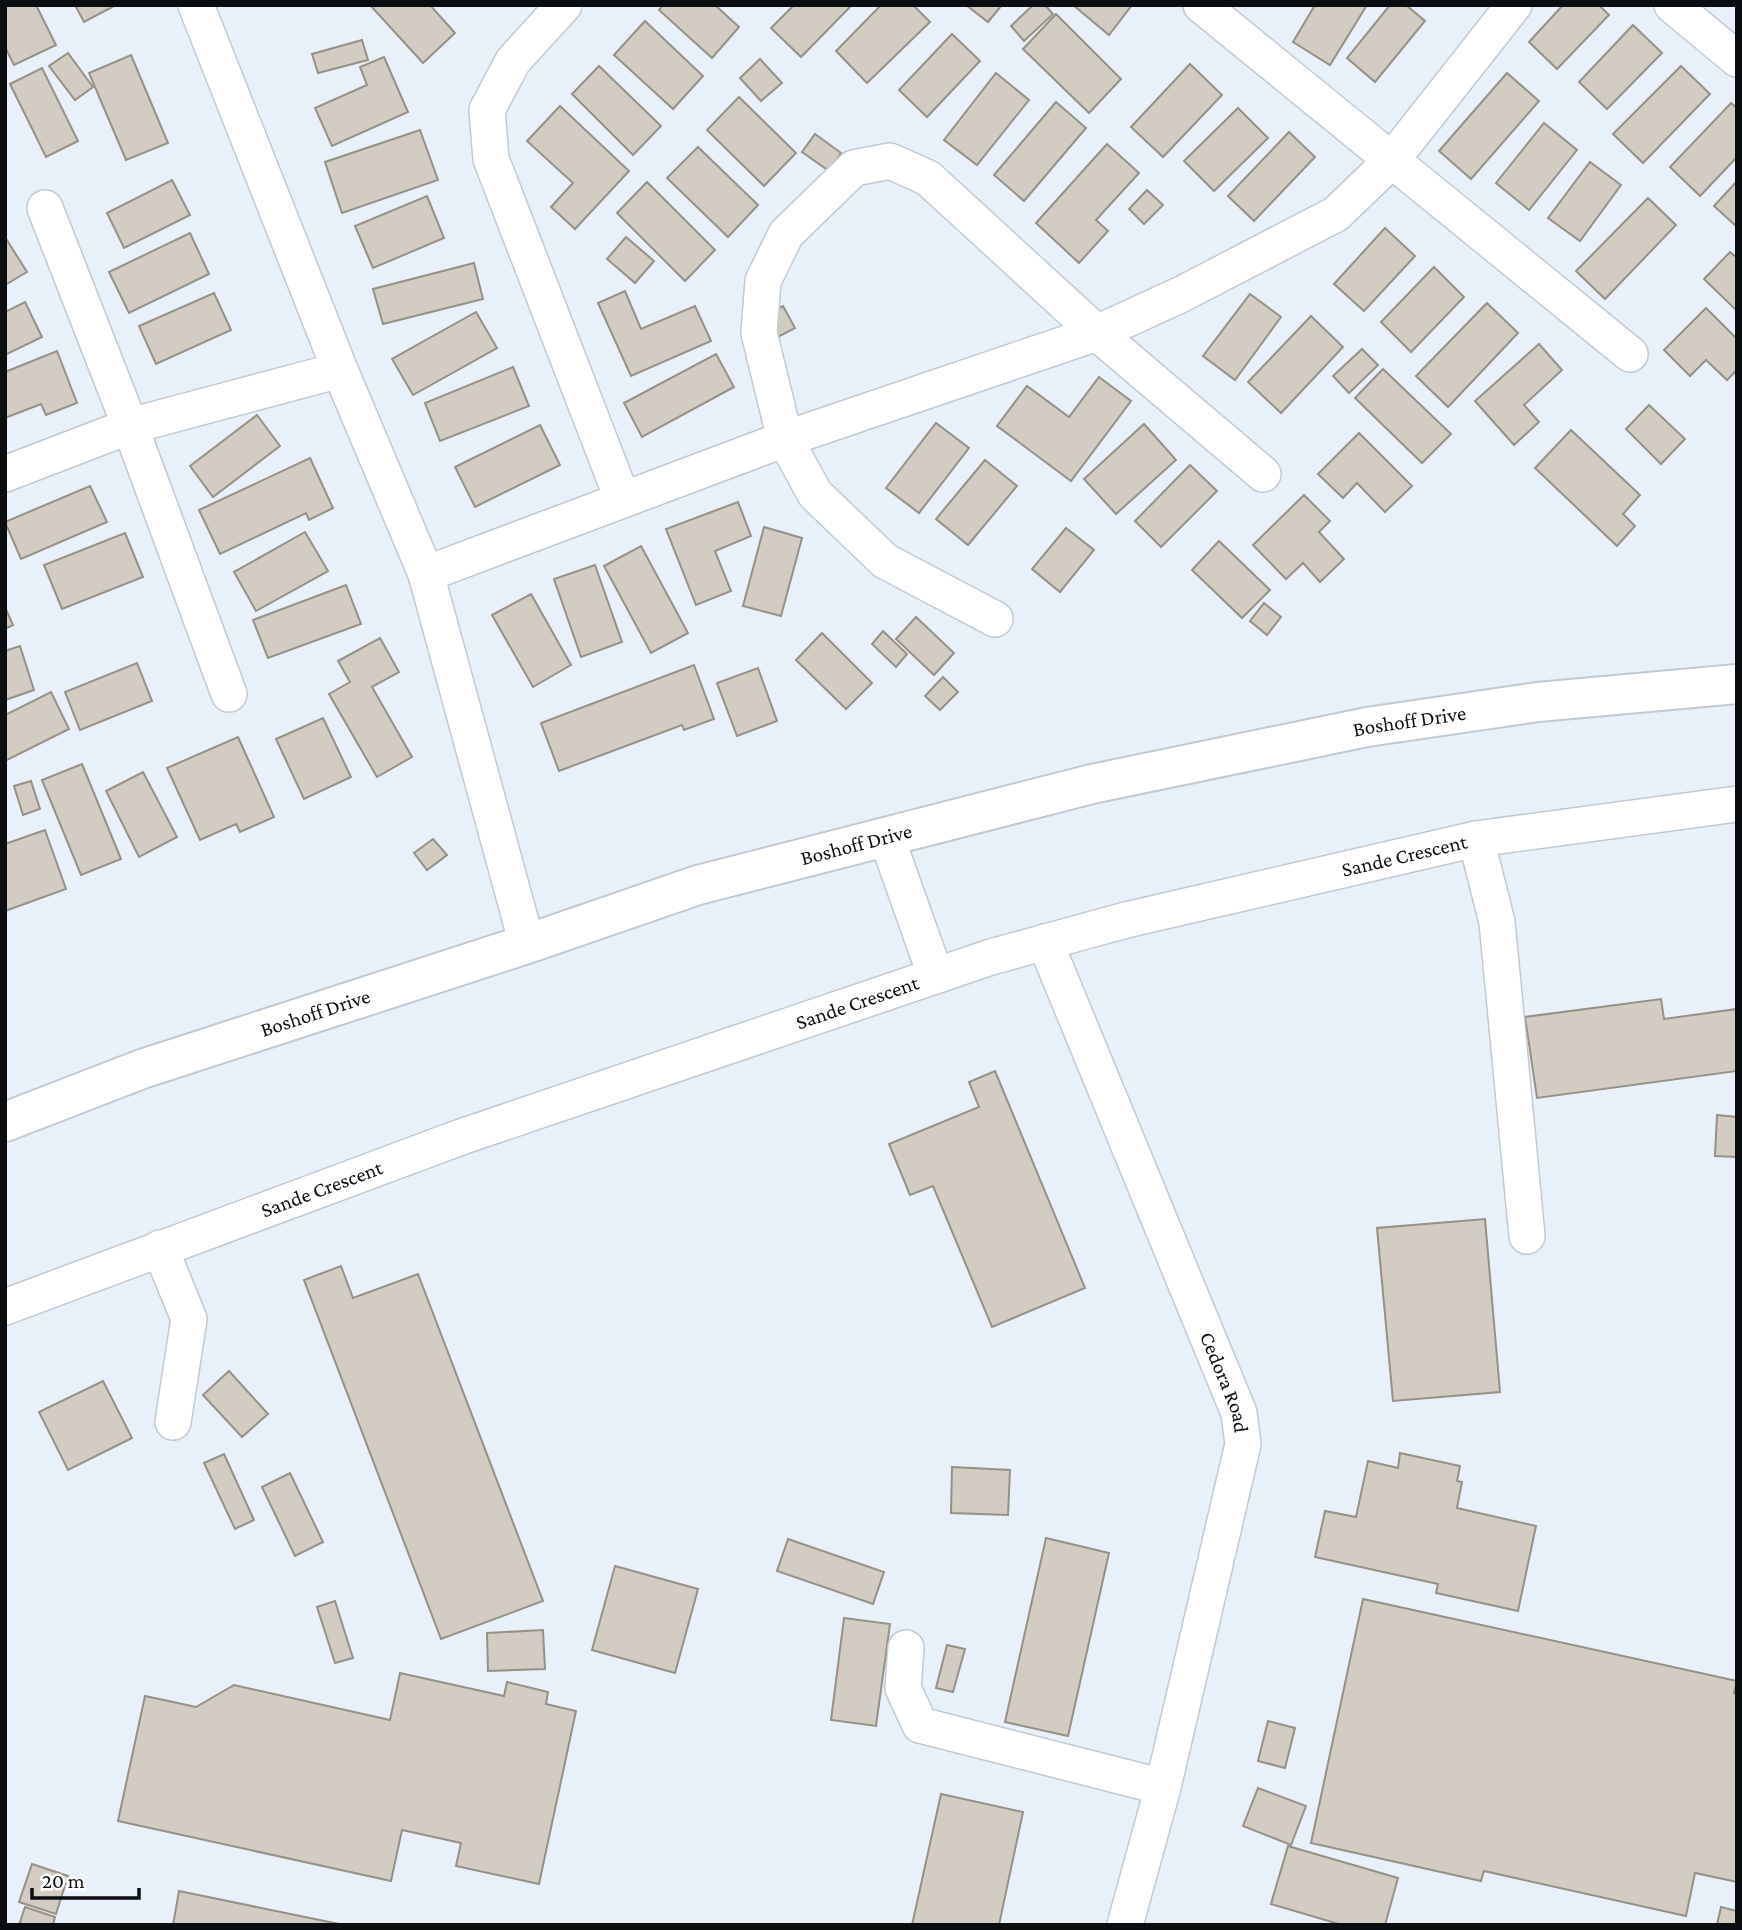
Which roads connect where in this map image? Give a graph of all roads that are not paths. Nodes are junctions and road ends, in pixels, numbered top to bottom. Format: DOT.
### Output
graph roads {
  1 [pos="196,5"];
  2 [pos="565,5"];
  3 [pos="1200,5"];
  4 [pos="1514,5"];
  5 [pos="1672,5"];
  6 [pos="1737,59"];
  7 [pos="1391,161"];
  8 [pos="46,208"];
  9 [pos="1097,332"];
  10 [pos="1630,354"];
  11 [pos="340,370"];
  12 [pos="130,426"];
  13 [pos="785,439"];
  14 [pos="5,474"];
  15 [pos="1263,474"];
  16 [pos="622,498"];
  17 [pos="426,574"];
  18 [pos="995,619"];
  19 [pos="1737,684"];
  20 [pos="229,694"];
  21 [pos="1737,804"];
  22 [pos="886,836"];
  23 [pos="1476,839"];
  24 [pos="1045,942"];
  25 [pos="527,944"];
  26 [pos="935,974"];
  27 [pos="5,1122"];
  28 [pos="1527,1237"];
  29 [pos="160,1248"];
  30 [pos="5,1307"];
  31 [pos="173,1422"];
  32 [pos="906,1648"];
  33 [pos="1163,1787"];
  34 [pos="1125,1925"];
  1 -- 11 [label="street"];
  2 -- 16 [label="street"];
  3 -- 7 [label="street"];
  4 -- 7 [label="street"];
  5 -- 6 [label="street"];
  7 -- 9 [label="street"];
  7 -- 10 [label="street"];
  8 -- 12 [label="street"];
  9 -- 13 [label="street"];
  9 -- 13 [label="street"];
  9 -- 15 [label="street"];
  11 -- 12 [label="street"];
  11 -- 17 [label="street"];
  12 -- 14 [label="street"];
  12 -- 20 [label="street"];
  13 -- 16 [label="street"];
  13 -- 18 [label="street"];
  16 -- 17 [label="street"];
  17 -- 25 [label="street"];
  19 -- 22 [label="main road, Boshoff Drive"];
  21 -- 23 [label="street, Sande Crescent"];
  22 -- 25 [label="main road, Boshoff Drive"];
  22 -- 26 [label="street"];
  23 -- 24 [label="street, Sande Crescent"];
  23 -- 28 [label="street"];
  24 -- 26 [label="street, Sande Crescent"];
  24 -- 33 [label="street, Cedora Road"];
  25 -- 27 [label="main road, Boshoff Drive"];
  26 -- 29 [label="street, Sande Crescent"];
  29 -- 30 [label="street, Sande Crescent"];
  29 -- 31 [label="street"];
  32 -- 33 [label="street"];
  33 -- 34 [label="street, Cedora Road"];
}
